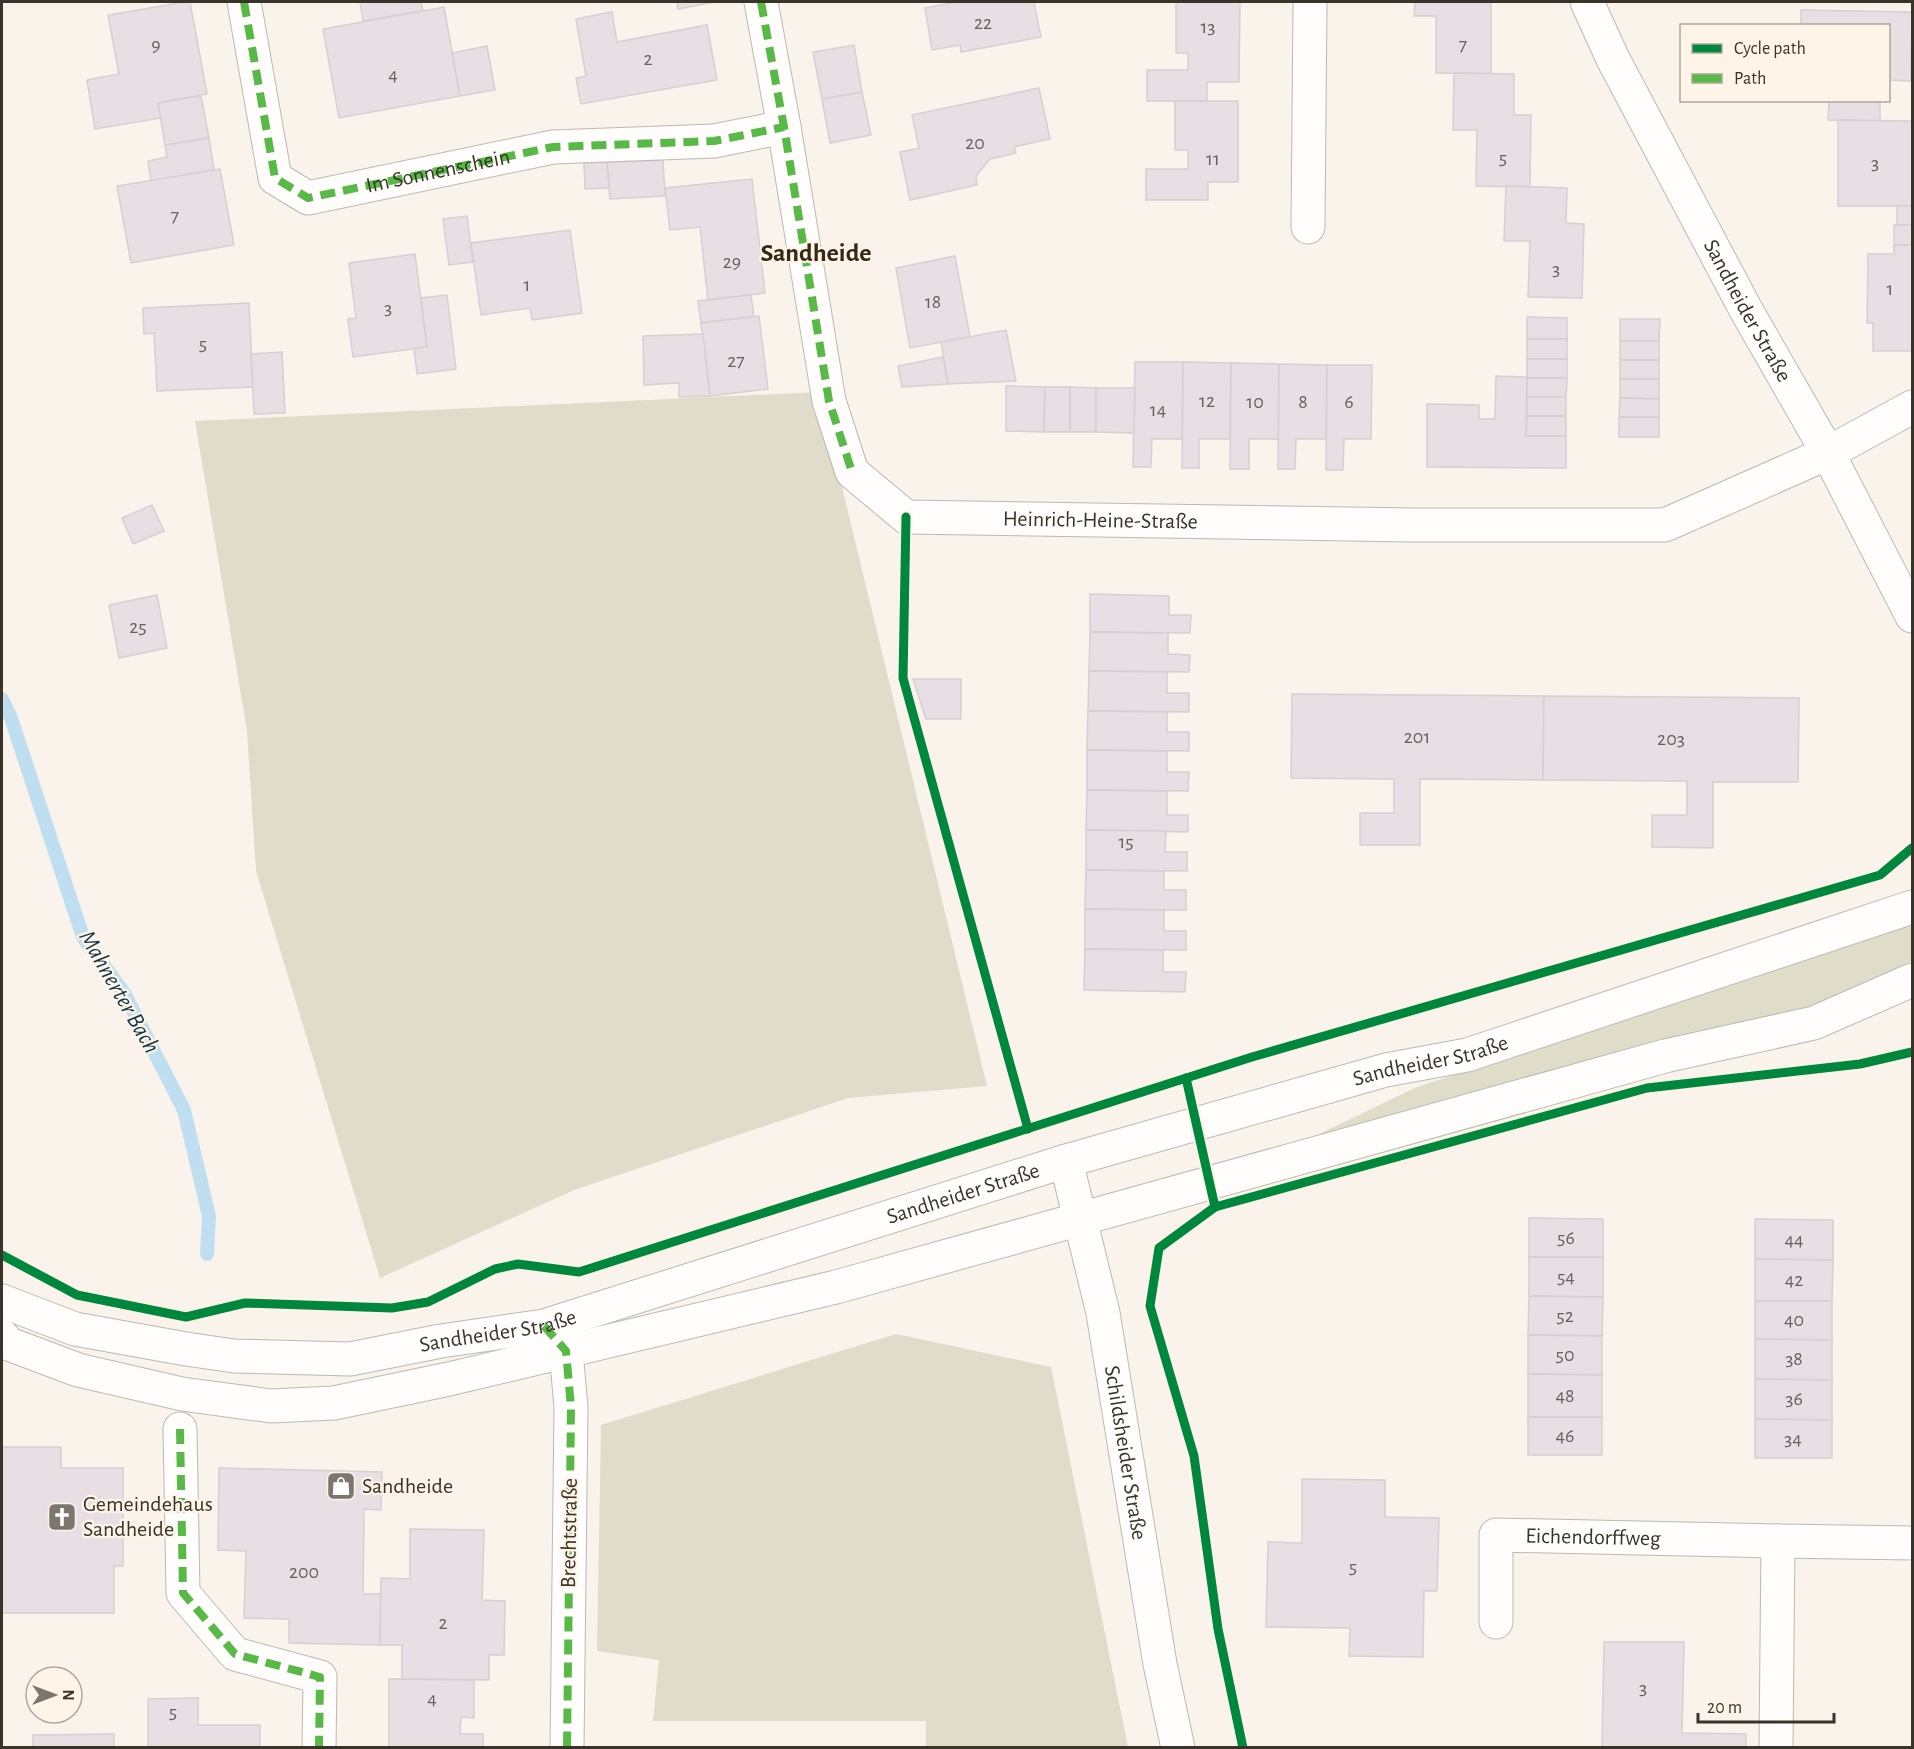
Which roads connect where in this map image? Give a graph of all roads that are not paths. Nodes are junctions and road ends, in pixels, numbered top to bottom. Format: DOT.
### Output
graph roads {
  1 [pos="244,2"];
  2 [pos="761,2"];
  3 [pos="1310,2"];
  4 [pos="1587,2"];
  5 [pos="784,128"];
  6 [pos="1308,227"];
  7 [pos="1912,407"];
  8 [pos="1828,453"];
  9 [pos="1912,616"];
  10 [pos="1912,907"];
  11 [pos="1912,980"];
  12 [pos="1066,1161"];
  13 [pos="1080,1218"];
  14 [pos="2,1300"];
  15 [pos="544,1326"];
  16 [pos="2,1336"];
  17 [pos="566,1351"];
  18 [pos="180,1429"];
  19 [pos="1778,1541"];
  20 [pos="1912,1543"];
  21 [pos="1496,1622"];
  22 [pos="319,1748"];
  23 [pos="567,1748"];
  24 [pos="1178,1748"];
  25 [pos="1776,1748"];
  1 -- 5 [label="street, Im Sonnenschein"];
  2 -- 5 [label="street, Heinrich-Heine-Straße"];
  3 -- 6 [label="street"];
  4 -- 8 [label="street, Sandheider Straße"];
  5 -- 8 [label="street, Heinrich-Heine-Straße"];
  7 -- 8 [label="street, Heinrich-Heine-Straße"];
  8 -- 9 [label="street, Sandheider Straße"];
  10 -- 12 [label="street, Sandheider Straße"];
  11 -- 13 [label="street, Sandheider Straße"];
  12 -- 13 [label="street, Schildsheider Straße"];
  12 -- 15 [label="street, Sandheider Straße"];
  13 -- 17 [label="street, Sandheider Straße"];
  13 -- 24 [label="street, Schildsheider Straße"];
  14 -- 15 [label="street, Sandheider Straße"];
  15 -- 17 [label="street"];
  16 -- 17 [label="street, Sandheider Straße"];
  17 -- 23 [label="street, Brechtstraße"];
  18 -- 22 [label="street"];
  19 -- 20 [label="street, Eichendorffweg"];
  19 -- 21 [label="street, Eichendorffweg"];
  19 -- 25 [label="street"];
}
